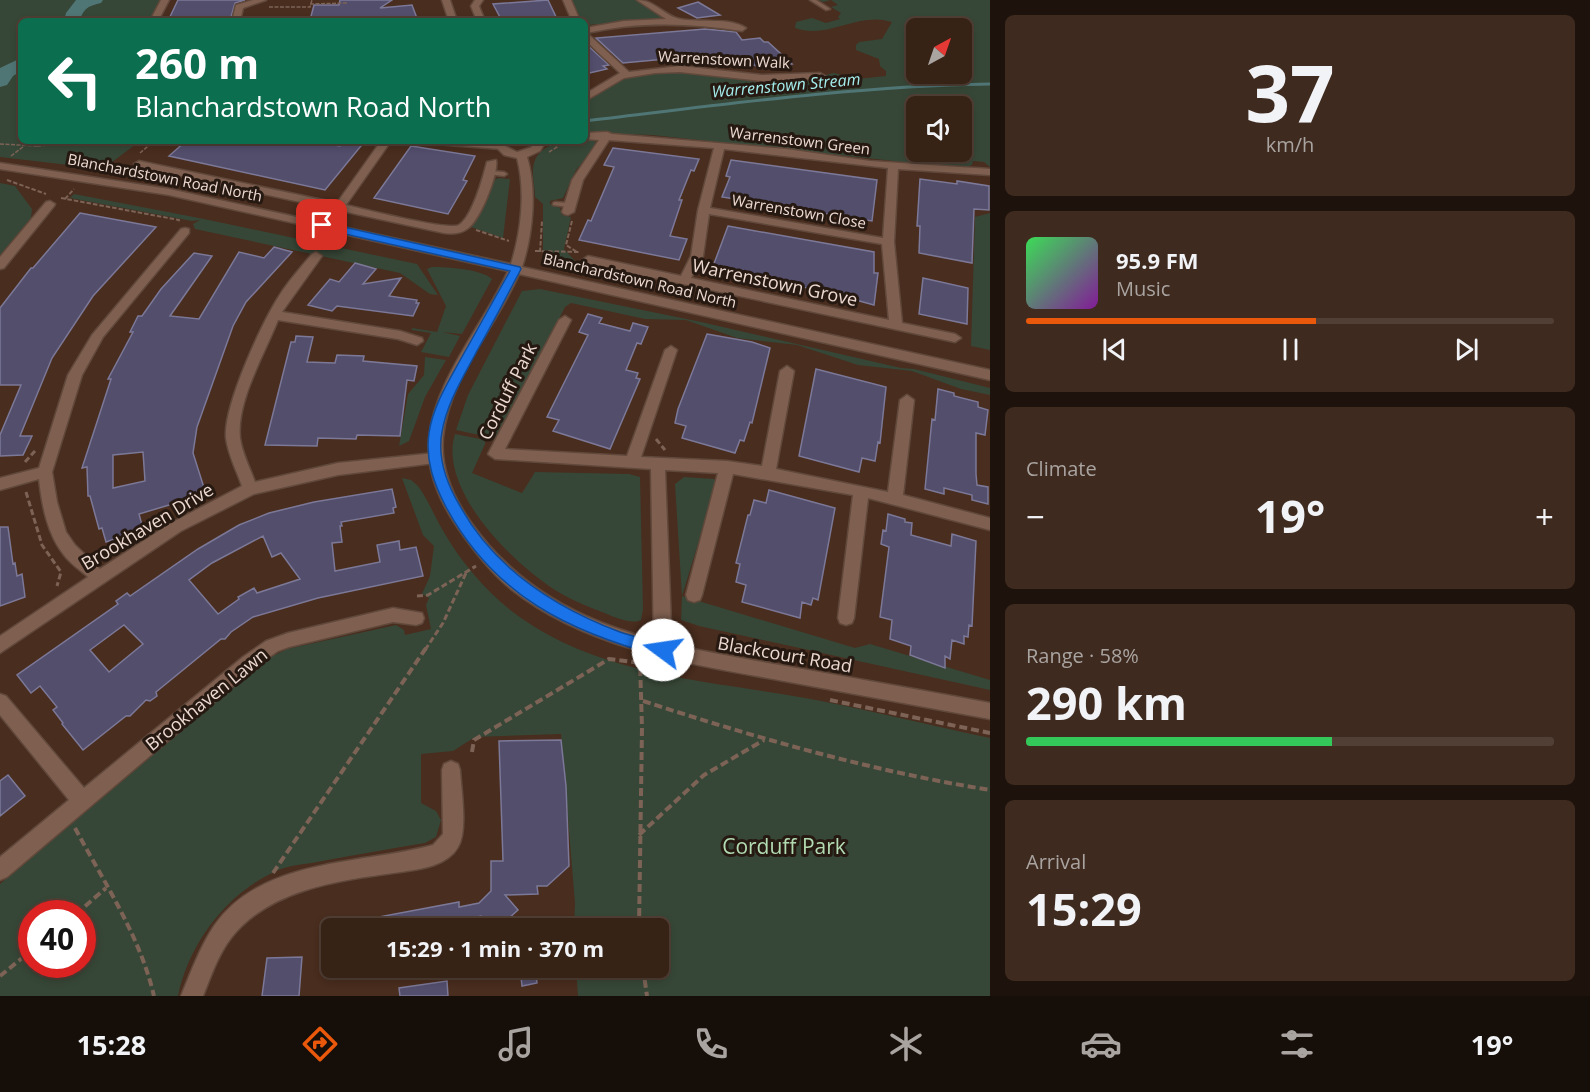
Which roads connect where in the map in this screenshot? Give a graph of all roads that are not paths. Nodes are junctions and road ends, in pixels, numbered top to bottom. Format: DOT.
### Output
graph roads {
  1 [pos="165,0"];
  2 [pos="262,0"];
  3 [pos="446,0"];
  4 [pos="479,0"];
  5 [pos="567,0"];
  6 [pos="641,0"];
  7 [pos="812,0"];
  8 [pos="828,9"];
  9 [pos="156,18"];
  10 [pos="237,18"];
  11 [pos="452,18"];
  12 [pos="480,18"];
  13 [pos="575,18"];
  14 [pos="675,21"];
  15 [pos="742,28"];
  16 [pos="588,30"];
  17 [pos="588,39"];
  18 [pos="626,74"];
  19 [pos="820,76"];
  20 [pos="588,96"];
  21 [pos="607,135"];
  22 [pos="588,136"];
  23 [pos="384,144"];
  24 [pos="501,144"];
  25 [pos="538,144"];
  26 [pos="720,146"];
  27 [pos="521,155"];
  28 [pos="139,164"];
  29 [pos="893,165"];
  30 [pos="0,166"];
  31 [pos="490,168"];
  32 [pos="982,169"];
  33 [pos="504,174"];
  34 [pos="52,199"];
  35 [pos="555,204"];
  36 [pos="340,206"];
  37 [pos="704,210"];
  38 [pos="570,212"];
  39 [pos="180,228"];
  40 [pos="888,242"];
  41 [pos="316,256"];
  42 [pos="585,256"];
  43 [pos="0,265"];
  44 [pos="516,269"];
  45 [pos="684,281"];
  46 [pos="274,315"];
  47 [pos="565,320"];
  48 [pos="896,326"];
  49 [pos="955,338"];
  50 [pos="417,341"];
  51 [pos="671,350"];
  52 [pos="787,371"];
  53 [pos="990,375"];
  54 [pos="907,400"];
  55 [pos="435,458"];
  56 [pos="632,462"];
  57 [pos="658,463"];
  58 [pos="727,467"];
  59 [pos="45,472"];
  60 [pos="768,472"];
  61 [pos="0,484"];
  62 [pos="250,489"];
  63 [pos="861,491"];
  64 [pos="895,499"];
  65 [pos="990,524"];
  66 [pos="98,577"];
  67 [pos="694,595"];
  68 [pos="416,618"];
  69 [pos="846,618"];
  70 [pos="0,645"];
  71 [pos="663,658"];
  72 [pos="0,702"];
  73 [pos="990,711"];
  74 [pos="451,770"];
  75 [pos="82,800"];
  76 [pos="0,870"];
  77 [pos="192,996"];
  1 -- 9 [label="street"];
  2 -- 10 [label="street"];
  3 -- 11 [label="street"];
  4 -- 12 [label="street"];
  5 -- 13 [label="street"];
  6 -- 14 [label="street"];
  7 -- 8 [label="lane"];
  14 -- 15 [label="street"];
  14 -- 16 [label="street"];
  17 -- 18 [label="street"];
  18 -- 19 [label="street, Warrenstown Walk"];
  18 -- 20 [label="street, Warrenstown Walk"];
  21 -- 22 [label="street, Warrenstown Green"];
  21 -- 26 [label="street, Warrenstown Green"];
  21 -- 38 [label="street"];
  23 -- 36 [label="street"];
  24 -- 27 [label="street"];
  25 -- 27 [label="street"];
  26 -- 29 [label="street, Warrenstown Green"];
  26 -- 37 [label="street"];
  27 -- 44 [label="street, Blackcourt Road"];
  28 -- 36 [label="street"];
  29 -- 32 [label="street, Warrenstown Green"];
  29 -- 40 [label="street"];
  30 -- 44 [label="street, Blanchardstown Road North"];
  31 -- 33 [label="lane"];
  31 -- 36 [label="street"];
  34 -- 43 [label="street"];
  35 -- 38 [label="lane"];
  37 -- 40 [label="street, Warrenstown Close"];
  37 -- 45 [label="street"];
  39 -- 59 [label="street"];
  40 -- 48 [label="street"];
  41 -- 46 [label="street"];
  42 -- 45 [label="street, Warrenstown Grove"];
  44 -- 53 [label="street, Blanchardstown Road North"];
  44 -- 55 [label="street, Blackcourt Road"];
  45 -- 48 [label="street, Warrenstown Grove"];
  46 -- 50 [label="street"];
  46 -- 62 [label="street"];
  47 -- 56 [label="street, Corduff Park"];
  48 -- 49 [label="street, Warrenstown Grove"];
  51 -- 56 [label="street"];
  52 -- 60 [label="street"];
  54 -- 64 [label="street"];
  55 -- 62 [label="street, Brookhaven Drive"];
  55 -- 71 [label="street, Blackcourt Road"];
  56 -- 57 [label="street, Corduff Park"];
  57 -- 58 [label="street, Corduff Park"];
  57 -- 71 [label="street"];
  58 -- 60 [label="street, Corduff Park"];
  58 -- 67 [label="street"];
  59 -- 61 [label="street"];
  59 -- 66 [label="street"];
  60 -- 63 [label="street, Corduff Park"];
  62 -- 66 [label="street, Brookhaven Drive"];
  63 -- 64 [label="street, Corduff Park"];
  63 -- 69 [label="street"];
  64 -- 65 [label="street, Corduff Park"];
  66 -- 70 [label="street, Brookhaven Drive"];
  68 -- 75 [label="street, Brookhaven Lawn"];
  71 -- 73 [label="street, Blackcourt Road"];
  72 -- 75 [label="street"];
  74 -- 77 [label="street"];
  75 -- 76 [label="street, Brookhaven Lawn"];
}
